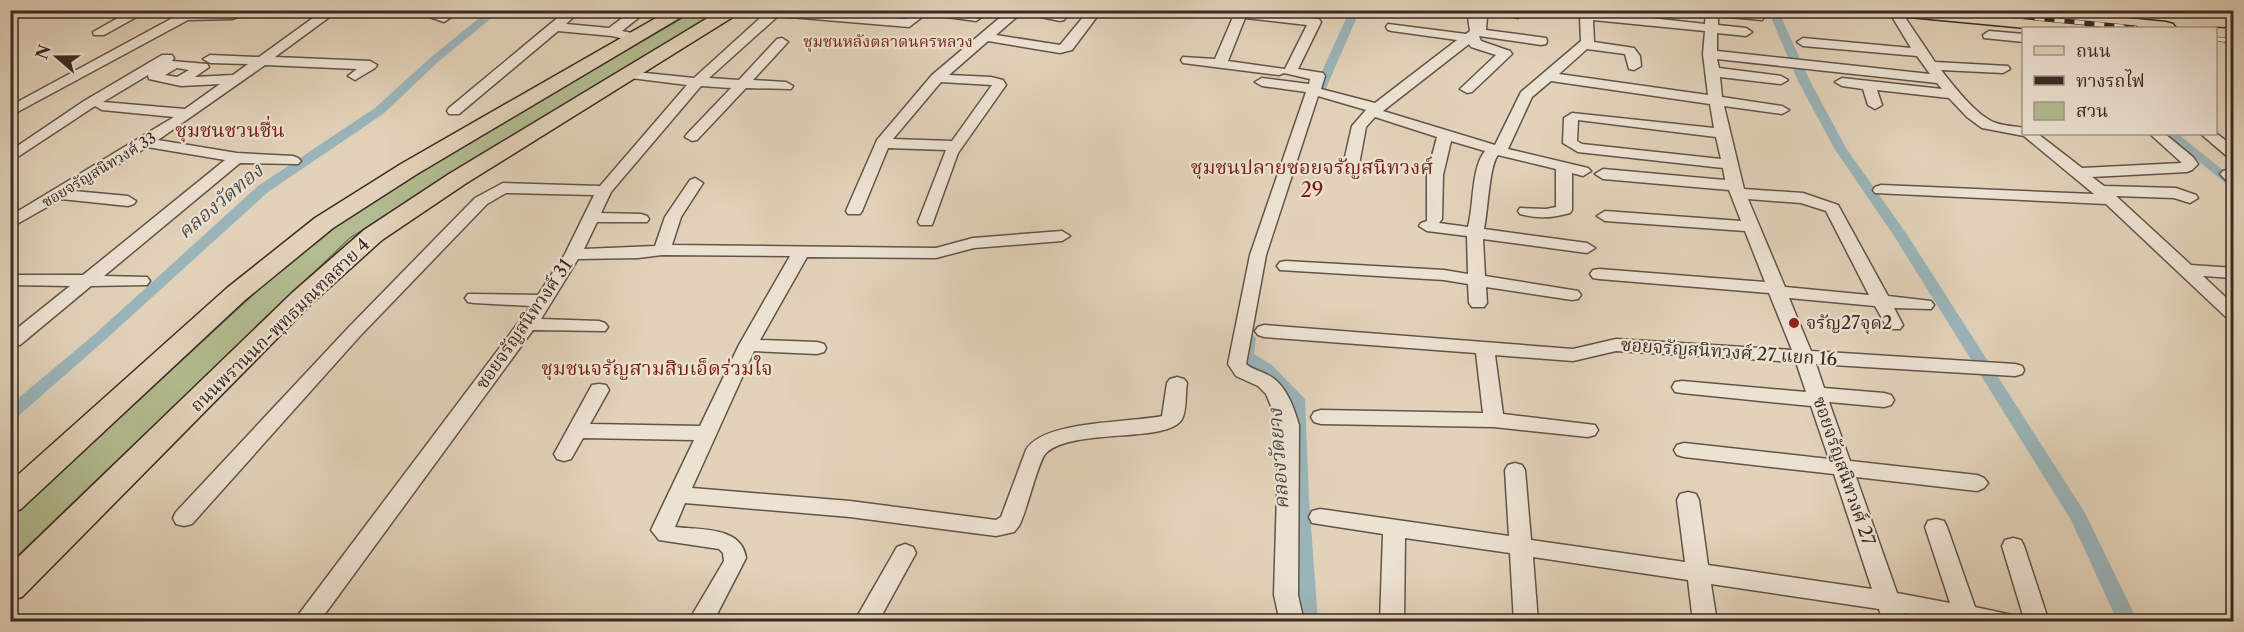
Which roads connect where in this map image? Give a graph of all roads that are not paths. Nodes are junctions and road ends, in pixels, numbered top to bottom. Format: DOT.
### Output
graph roads {
  1 [pos="143,10"];
  2 [pos="250,10"];
  3 [pos="333,10"];
  4 [pos="415,10"];
  5 [pos="575,10"];
  6 [pos="642,10"];
  7 [pos="684,10"];
  8 [pos="860,10"];
  9 [pos="1020,10"];
  10 [pos="1096,10"];
  11 [pos="1208,10"];
  12 [pos="1473,10"];
  13 [pos="1481,10"];
  14 [pos="1493,10"];
  15 [pos="1896,10"];
  16 [pos="1993,10"];
  17 [pos="776,11"];
  18 [pos="922,11"];
  19 [pos="728,13"];
  20 [pos="1241,13"];
  21 [pos="1518,14"];
  22 [pos="976,17"];
  23 [pos="1060,17"];
  24 [pos="1712,17"];
  25 [pos="1758,17"];
  26 [pos="444,18"];
  27 [pos="843,19"];
  28 [pos="557,27"];
  29 [pos="1392,27"];
  30 [pos="2057,27"];
  31 [pos="2156,27"];
  32 [pos="99,32"];
  33 [pos="612,32"];
  34 [pos="1746,32"];
  35 [pos="2217,34"];
  36 [pos="1989,35"];
  37 [pos="2234,35"];
  38 [pos="987,37"];
  39 [pos="1470,37"];
  40 [pos="637,38"];
  41 [pos="2022,38"];
  42 [pos="1540,41"];
  43 [pos="782,42"];
  44 [pos="1803,42"];
  45 [pos="2217,42"];
  46 [pos="2234,44"];
  47 [pos="1584,45"];
  48 [pos="1922,53"];
  49 [pos="167,58"];
  50 [pos="210,59"];
  51 [pos="1188,60"];
  52 [pos="260,62"];
  53 [pos="1712,63"];
  54 [pos="1220,64"];
  55 [pos="1634,66"];
  56 [pos="1931,66"];
  57 [pos="2003,69"];
  58 [pos="1284,72"];
  59 [pos="631,74"];
  60 [pos="355,76"];
  61 [pos="1548,76"];
  62 [pos="237,78"];
  63 [pos="937,78"];
  64 [pos="1812,78"];
  65 [pos="182,80"];
  66 [pos="1781,80"];
  67 [pos="1944,80"];
  68 [pos="698,82"];
  69 [pos="1262,82"];
  70 [pos="741,84"];
  71 [pos="1869,85"];
  72 [pos="786,86"];
  73 [pos="1467,89"];
  74 [pos="1318,91"];
  75 [pos="1956,95"];
  76 [pos="1716,101"];
  77 [pos="1875,105"];
  78 [pos="102,106"];
  79 [pos="1374,110"];
  80 [pos="1782,110"];
  81 [pos="454,111"];
  82 [pos="10,112"];
  83 [pos="188,114"];
  84 [pos="1689,129"];
  85 [pos="2022,132"];
  86 [pos="1723,133"];
  87 [pos="1445,135"];
  88 [pos="2031,135"];
  89 [pos="2158,135"];
  90 [pos="2209,135"];
  91 [pos="692,137"];
  92 [pos="145,142"];
  93 [pos="882,143"];
  94 [pos="954,146"];
  95 [pos="1497,150"];
  96 [pos="2234,155"];
  97 [pos="10,158"];
  98 [pos="237,158"];
  99 [pos="1696,160"];
  100 [pos="293,161"];
  101 [pos="1729,164"];
  102 [pos="1563,166"];
  103 [pos="1350,170"];
  104 [pos="1583,171"];
  105 [pos="2234,172"];
  106 [pos="2080,173"];
  107 [pos="1603,174"];
  108 [pos="2234,180"];
  109 [pos="695,183"];
  110 [pos="1736,189"];
  111 [pos="1881,190"];
  112 [pos="604,191"];
  113 [pos="58,194"];
  114 [pos="2105,195"];
  115 [pos="2190,198"];
  116 [pos="128,201"];
  117 [pos="1526,211"];
  118 [pos="854,212"];
  119 [pos="1605,216"];
  120 [pos="591,218"];
  121 [pos="641,219"];
  122 [pos="926,222"];
  123 [pos="10,223"];
  124 [pos="1752,228"];
  125 [pos="1475,232"];
  126 [pos="1062,236"];
  127 [pos="1587,248"];
  128 [pos="663,249"];
  129 [pos="802,250"];
  130 [pos="573,254"];
  131 [pos="1286,266"];
  132 [pos="2185,270"];
  133 [pos="2234,273"];
  134 [pos="1599,274"];
  135 [pos="10,280"];
  136 [pos="1477,280"];
  137 [pos="87,281"];
  138 [pos="141,281"];
  139 [pos="1777,290"];
  140 [pos="1572,295"];
  141 [pos="474,298"];
  142 [pos="543,301"];
  143 [pos="1880,301"];
  144 [pos="1478,303"];
  145 [pos="1925,305"];
  146 [pos="2234,315"];
  147 [pos="528,324"];
  148 [pos="1894,325"];
  149 [pos="599,327"];
  150 [pos="1264,331"];
  151 [pos="13,341"];
  152 [pos="748,345"];
  153 [pos="1485,346"];
  154 [pos="817,348"];
  155 [pos="1804,357"];
  156 [pos="2015,370"];
  157 [pos="1178,383"];
  158 [pos="1682,387"];
  159 [pos="599,390"];
  160 [pos="1818,397"];
  161 [pos="1884,400"];
  162 [pos="1322,417"];
  163 [pos="1494,420"];
  164 [pos="1588,430"];
  165 [pos="577,431"];
  166 [pos="707,433"];
  167 [pos="1684,450"];
  168 [pos="564,454"];
  169 [pos="58,457"];
  170 [pos="137,464"];
  171 [pos="1843,468"];
  172 [pos="1515,470"];
  173 [pos="1977,483"];
  174 [pos="678,495"];
  175 [pos="10,496"];
  176 [pos="1688,500"];
  177 [pos="10,501"];
  178 [pos="1320,517"];
  179 [pos="184,518"];
  180 [pos="1394,528"];
  181 [pos="1936,528"];
  182 [pos="1520,546"];
  183 [pos="2013,546"];
  184 [pos="905,553"];
  185 [pos="1697,574"];
  186 [pos="10,587"];
  187 [pos="10,605"];
  188 [pos="1893,611"];
  189 [pos="1967,618"];
  190 [pos="305,621"];
  191 [pos="700,621"];
  192 [pos="866,621"];
  193 [pos="1292,621"];
  194 [pos="1392,621"];
  195 [pos="1526,621"];
  196 [pos="1705,621"];
  197 [pos="2004,621"];
  198 [pos="2037,621"];
  1 -- 32 [label="street"];
  2 -- 82 [label="street"];
  3 -- 52 [label="street, ซอยจรัญสนิทวงศ์ 33"];
  4 -- 26 [label="street"];
  5 -- 28 [label="street"];
  6 -- 33 [label="street"];
  7 -- 40 [label="main road"];
  8 -- 18 [label="street"];
  9 -- 23 [label="street"];
  9 -- 38 [label="street"];
  10 -- 38 [label="street"];
  11 -- 20 [label="street"];
  12 -- 39 [label="street"];
  13 -- 42 [label="street"];
  14 -- 21 [label="street"];
  15 -- 30 [label="main road"];
  15 -- 48 [label="street"];
  16 -- 31 [label="main road"];
  17 -- 27 [label="street"];
  17 -- 68 [label="street, ซอยจรัญสนิทวงศ์ 31"];
  18 -- 22 [label="street"];
  19 -- 59 [label="main road, ถนนพรานนก-พุทธมณฑลสาย 4"];
  20 -- 54 [label="street"];
  20 -- 58 [label="street"];
  24 -- 25 [label="street"];
  24 -- 34 [label="street"];
  24 -- 47 [label="street"];
  24 -- 53 [label="street, ซอยจรัญสนิทวงศ์ 27"];
  28 -- 33 [label="street"];
  28 -- 81 [label="street"];
  29 -- 39 [label="street"];
  33 -- 40 [label="street"];
  35 -- 37 [label="main road"];
  36 -- 41 [label="street"];
  38 -- 63 [label="street"];
  39 -- 73 [label="street"];
  39 -- 79 [label="street"];
  40 -- 169 [label="main road"];
  43 -- 70 [label="street"];
  44 -- 48 [label="street"];
  45 -- 46 [label="main road"];
  47 -- 55 [label="street"];
  47 -- 61 [label="street"];
  48 -- 56 [label="street"];
  49 -- 97 [label="street"];
  50 -- 52 [label="street"];
  51 -- 54 [label="street"];
  52 -- 60 [label="street"];
  52 -- 62 [label="street, ซอยจรัญสนิทวงศ์ 33"];
  53 -- 66 [label="street"];
  53 -- 67 [label="street"];
  53 -- 76 [label="street, ซอยจรัญสนิทวงศ์ 27"];
  54 -- 58 [label="street"];
  56 -- 57 [label="street"];
  56 -- 67 [label="street"];
  58 -- 74 [label="street"];
  59 -- 68 [label="street"];
  59 -- 170 [label="main road, ถนนพรานนก-พุทธมณฑลสาย 4"];
  61 -- 76 [label="street"];
  61 -- 95 [label="street"];
  62 -- 65 [label="street"];
  62 -- 83 [label="street, ซอยจรัญสนิทวงศ์ 33"];
  63 -- 93 [label="street"];
  63 -- 94 [label="street"];
  64 -- 71 [label="street"];
  67 -- 75 [label="street"];
  68 -- 70 [label="street"];
  68 -- 112 [label="street, ซอยจรัญสนิทวงศ์ 31"];
  69 -- 74 [label="street"];
  70 -- 72 [label="street"];
  70 -- 91 [label="street"];
  71 -- 75 [label="street"];
  71 -- 77 [label="street"];
  74 -- 79 [label="street"];
  74 -- 193 [label="street"];
  75 -- 85 [label="street"];
  76 -- 80 [label="street"];
  76 -- 86 [label="street, ซอยจรัญสนิทวงศ์ 27"];
  78 -- 83 [label="street"];
  79 -- 87 [label="street"];
  79 -- 103 [label="street"];
  83 -- 92 [label="street, ซอยจรัญสนิทวงศ์ 33"];
  84 -- 86 [label="street"];
  84 -- 99 [label="street"];
  84 -- 99 [label="street"];
  86 -- 101 [label="street, ซอยจรัญสนิทวงศ์ 27"];
  87 -- 95 [label="street"];
  87 -- 125 [label="street"];
  88 -- 106 [label="street"];
  89 -- 106 [label="street"];
  90 -- 96 [label="street"];
  92 -- 98 [label="street"];
  92 -- 113 [label="street, ซอยจรัญสนิทวงศ์ 33"];
  93 -- 94 [label="street"];
  93 -- 118 [label="street"];
  94 -- 122 [label="street"];
  95 -- 102 [label="street"];
  95 -- 125 [label="street"];
  98 -- 100 [label="street"];
  98 -- 137 [label="street"];
  99 -- 101 [label="street"];
  101 -- 110 [label="street, ซอยจรัญสนิทวงศ์ 27"];
  102 -- 104 [label="street"];
  102 -- 117 [label="street"];
  105 -- 108 [label="street"];
  106 -- 114 [label="street"];
  107 -- 110 [label="street"];
  109 -- 128 [label="street"];
  110 -- 124 [label="street, ซอยจรัญสนิทวงศ์ 27"];
  110 -- 143 [label="street"];
  111 -- 114 [label="street"];
  112 -- 120 [label="street, ซอยจรัญสนิทวงศ์ 31"];
  112 -- 179 [label="street"];
  113 -- 116 [label="street"];
  113 -- 123 [label="street, ซอยจรัญสนิทวงศ์ 33"];
  114 -- 115 [label="street"];
  114 -- 132 [label="street"];
  119 -- 124 [label="street"];
  120 -- 121 [label="street"];
  120 -- 130 [label="street, ซอยจรัญสนิทวงศ์ 31"];
  124 -- 139 [label="street, ซอยจรัญสนิทวงศ์ 27"];
  125 -- 127 [label="street"];
  125 -- 136 [label="street"];
  126 -- 129 [label="street"];
  128 -- 129 [label="street"];
  128 -- 130 [label="street"];
  129 -- 152 [label="street"];
  130 -- 142 [label="street, ซอยจรัญสนิทวงศ์ 31"];
  131 -- 136 [label="street"];
  132 -- 133 [label="street"];
  132 -- 146 [label="street"];
  134 -- 139 [label="street"];
  135 -- 137 [label="street"];
  136 -- 140 [label="street"];
  136 -- 144 [label="street"];
  137 -- 138 [label="street"];
  137 -- 151 [label="street"];
  139 -- 143 [label="street"];
  139 -- 155 [label="street, ซอยจรัญสนิทวงศ์ 27"];
  141 -- 142 [label="street"];
  142 -- 147 [label="street, ซอยจรัญสนิทวงศ์ 31"];
  143 -- 145 [label="street"];
  143 -- 148 [label="street"];
  147 -- 149 [label="street"];
  147 -- 190 [label="street, ซอยจรัญสนิทวงศ์ 31"];
  150 -- 153 [label="street, ซอยจรัญสนิทวงศ์ 27 แยก 16"];
  152 -- 154 [label="street"];
  152 -- 166 [label="street"];
  153 -- 155 [label="street, ซอยจรัญสนิทวงศ์ 27 แยก 16"];
  153 -- 163 [label="street"];
  155 -- 156 [label="street, ซอยจรัญสนิทวงศ์ 27 แยก 16"];
  155 -- 160 [label="street, ซอยจรัญสนิทวงศ์ 27"];
  157 -- 174 [label="street"];
  158 -- 160 [label="street"];
  159 -- 165 [label="street"];
  160 -- 161 [label="street"];
  160 -- 171 [label="street, ซอยจรัญสนิทวงศ์ 27"];
  162 -- 163 [label="street"];
  163 -- 164 [label="street"];
  165 -- 166 [label="street"];
  165 -- 168 [label="street"];
  166 -- 174 [label="street"];
  167 -- 171 [label="street"];
  169 -- 175 [label="main road"];
  169 -- 177 [label="main road"];
  170 -- 186 [label="main road, ถนนพรานนก-พุทธมณฑลสาย 4"];
  170 -- 187 [label="main road"];
  171 -- 173 [label="street"];
  171 -- 188 [label="street, ซอยจรัญสนิทวงศ์ 27"];
  172 -- 182 [label="street"];
  174 -- 191 [label="street"];
  176 -- 185 [label="street"];
  178 -- 180 [label="street"];
  180 -- 182 [label="street"];
  180 -- 194 [label="street"];
  181 -- 189 [label="street"];
  182 -- 185 [label="street"];
  182 -- 195 [label="street"];
  183 -- 198 [label="street"];
  184 -- 192 [label="street"];
  185 -- 188 [label="street"];
  185 -- 196 [label="street"];
  188 -- 189 [label="street"];
  189 -- 197 [label="street"];
}
